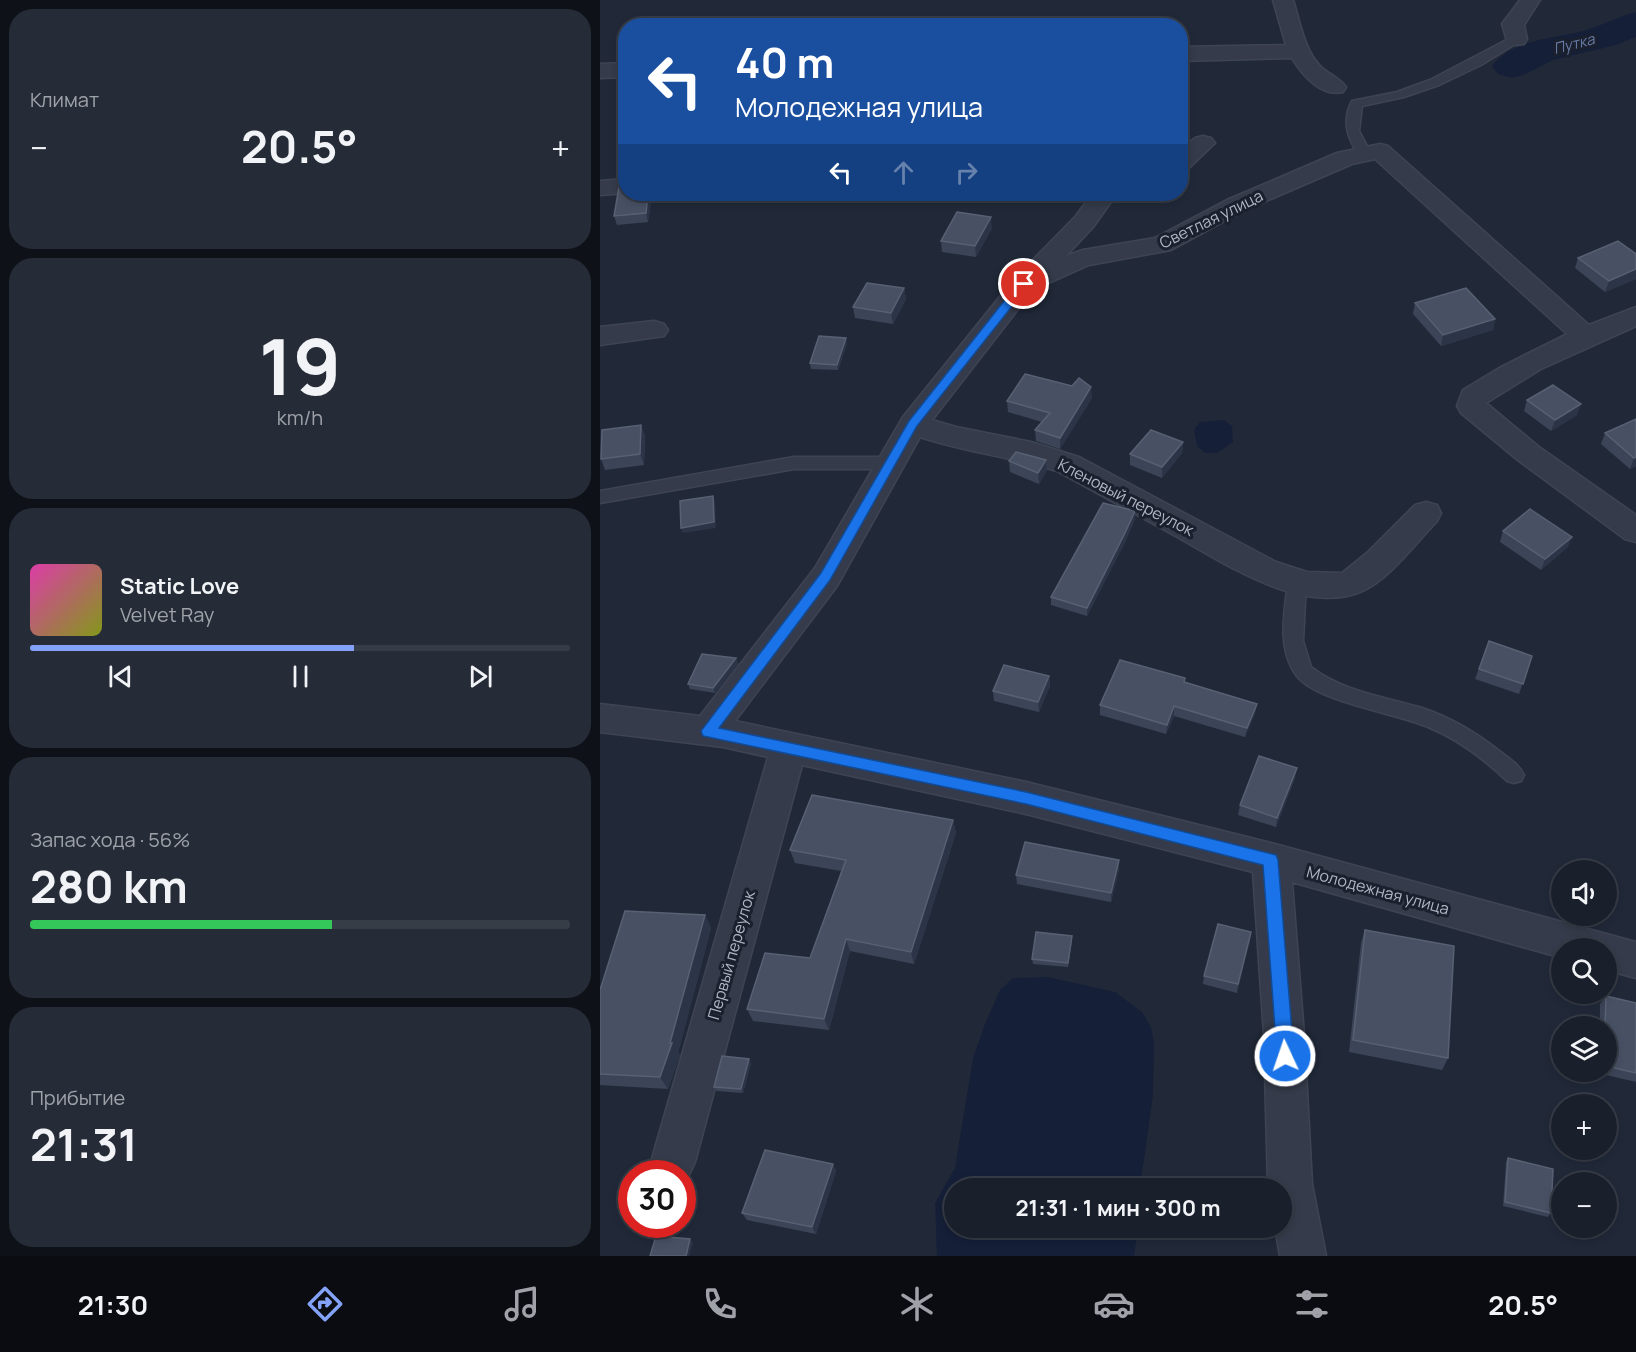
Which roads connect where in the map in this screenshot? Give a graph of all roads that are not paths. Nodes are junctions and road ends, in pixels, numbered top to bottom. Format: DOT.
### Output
graph roads {
  1 [pos="1530,0"];
  2 [pos="1285,7"];
  3 [pos="1516,39"];
  4 [pos="1298,51"];
  5 [pos="1188,54"];
  6 [pos="618,70"];
  7 [pos="600,71"];
  8 [pos="1335,87"];
  9 [pos="1356,104"];
  10 [pos="1203,143"];
  11 [pos="1365,154"];
  12 [pos="1188,157"];
  13 [pos="618,187"];
  14 [pos="600,188"];
  15 [pos="1101,201"];
  16 [pos="1024,284"];
  17 [pos="1636,316"];
  18 [pos="654,330"];
  19 [pos="600,336"];
  20 [pos="1586,337"];
  21 [pos="913,424"];
  22 [pos="889,463"];
  23 [pos="600,497"];
  24 [pos="1426,513"];
  25 [pos="1636,531"];
  26 [pos="1297,583"];
  27 [pos="600,718"];
  28 [pos="708,731"];
  29 [pos="789,747"];
  30 [pos="1514,775"];
  31 [pos="1271,860"];
  32 [pos="1555,938"];
  33 [pos="1617,955"];
  34 [pos="1636,960"];
  35 [pos="674,1160"];
  36 [pos="1303,1256"];
  1 -- 3 [label="street"];
  2 -- 4 [label="street"];
  3 -- 9 [label="lane"];
  4 -- 5 [label="street"];
  4 -- 8 [label="street"];
  6 -- 7 [label="street"];
  8 -- 9 [label="lane"];
  9 -- 11 [label="lane"];
  10 -- 12 [label="street"];
  11 -- 16 [label="street, Светлая улица"];
  11 -- 20 [label="street, Светлая улица"];
  13 -- 14 [label="street"];
  15 -- 16 [label="street"];
  16 -- 21 [label="street, Светлая улица"];
  17 -- 20 [label="street"];
  18 -- 19 [label="street"];
  20 -- 25 [label="street"];
  21 -- 22 [label="street, Светлая улица"];
  21 -- 26 [label="street, Кленовый переулок"];
  22 -- 23 [label="lane"];
  22 -- 28 [label="street, Светлая улица"];
  24 -- 26 [label="street, Кленовый переулок"];
  26 -- 30 [label="lane"];
  27 -- 28 [label="street, Молодежная улица"];
  28 -- 29 [label="street, Молодежная улица"];
  29 -- 31 [label="street, Молодежная улица"];
  29 -- 35 [label="street, Первый переулок"];
  31 -- 32 [label="street, Молодежная улица"];
  31 -- 36 [label="street"];
  33 -- 34 [label="street"];
}
